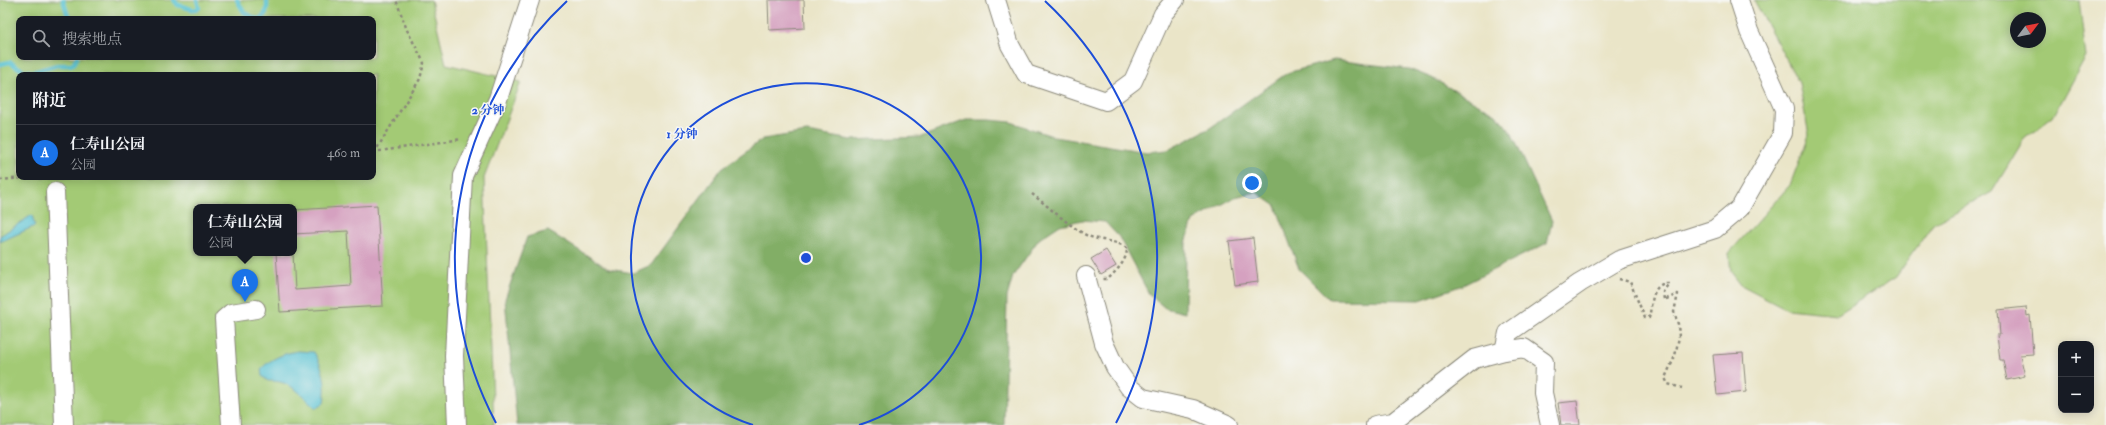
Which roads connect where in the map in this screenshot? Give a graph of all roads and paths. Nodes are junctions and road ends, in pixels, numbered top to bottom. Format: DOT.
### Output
graph roads {
  1 [pos="396,0"];
  2 [pos="530,0"];
  3 [pos="996,0"];
  4 [pos="1175,0"];
  5 [pos="1739,0"];
  6 [pos="483,130"];
  7 [pos="376,149"];
  8 [pos="376,151"];
  9 [pos="16,179"];
  10 [pos="0,180"];
  11 [pos="55,192"];
  12 [pos="1032,194"];
  13 [pos="1597,273"];
  14 [pos="1086,276"];
  15 [pos="256,308"];
  16 [pos="1504,351"];
  17 [pos="1682,388"];
  18 [pos="64,425"];
  19 [pos="231,425"];
  20 [pos="457,425"];
  21 [pos="1229,425"];
  22 [pos="1375,425"];
  23 [pos="1550,425"];
  1 -- 7 [label="path"];
  2 -- 6 [label="street"];
  3 -- 4 [label="street"];
  5 -- 13 [label="street"];
  6 -- 8 [label="path"];
  6 -- 20 [label="street"];
  9 -- 10 [label="path"];
  11 -- 18 [label="street"];
  12 -- 14 [label="path"];
  13 -- 16 [label="street"];
  13 -- 17 [label="path"];
  14 -- 21 [label="street"];
  15 -- 19 [label="street"];
  16 -- 22 [label="street"];
  16 -- 23 [label="street"];
}
